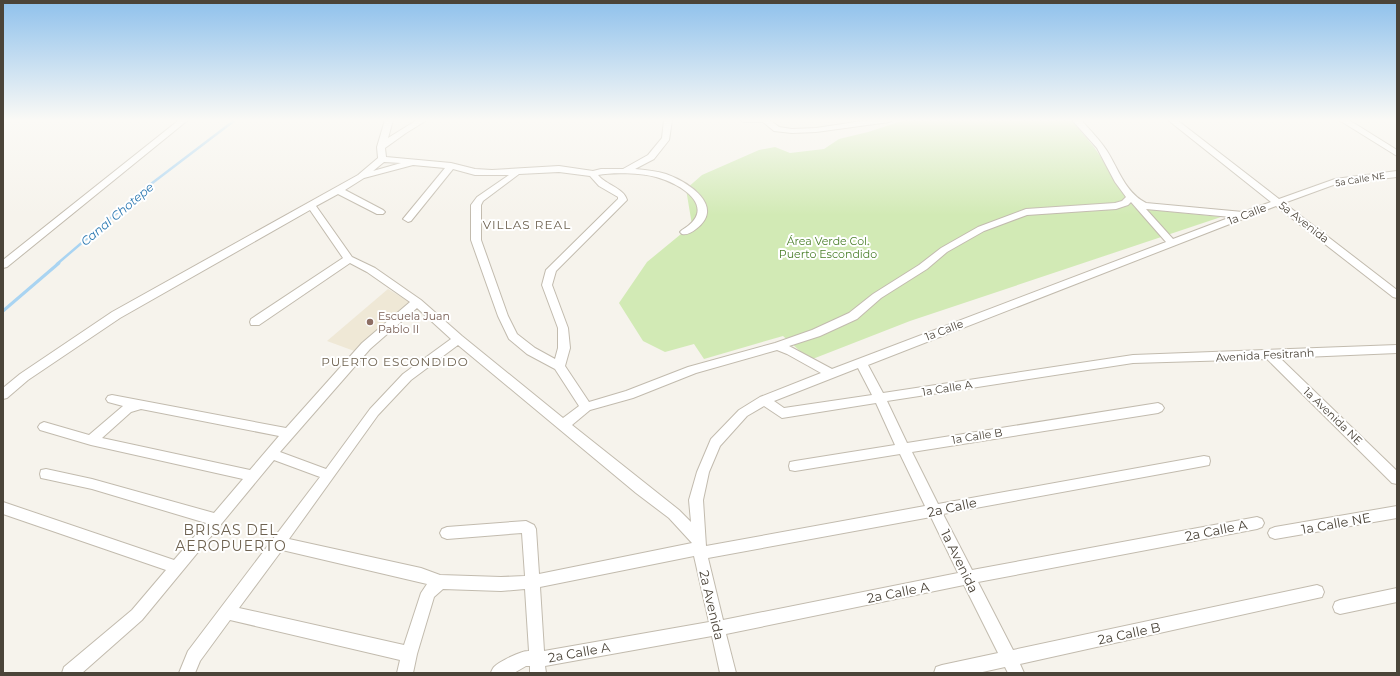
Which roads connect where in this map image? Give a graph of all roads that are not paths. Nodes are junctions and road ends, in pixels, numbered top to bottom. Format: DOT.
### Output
graph roads {
  1 [pos="145,152"];
  2 [pos="381,152"];
  3 [pos="655,152"];
  4 [pos="1103,152"];
  5 [pos="1213,152"];
  6 [pos="382,159"];
  7 [pos="415,162"];
  8 [pos="451,166"];
  9 [pos="517,171"];
  10 [pos="624,172"];
  11 [pos="593,174"];
  12 [pos="1397,174"];
  13 [pos="361,177"];
  14 [pos="338,190"];
  15 [pos="1134,200"];
  16 [pos="1278,202"];
  17 [pos="311,205"];
  18 [pos="380,212"];
  19 [pos="1246,215"];
  20 [pos="408,219"];
  21 [pos="685,232"];
  22 [pos="1172,243"];
  23 [pos="349,259"];
  24 [pos="3,265"];
  25 [pos="1397,295"];
  26 [pos="417,302"];
  27 [pos="255,322"];
  28 [pos="458,339"];
  29 [pos="777,346"];
  30 [pos="1397,349"];
  31 [pos="1269,354"];
  32 [pos="1133,359"];
  33 [pos="861,363"];
  34 [pos="559,366"];
  35 [pos="831,374"];
  36 [pos="3,395"];
  37 [pos="880,398"];
  38 [pos="112,399"];
  39 [pos="764,400"];
  40 [pos="139,405"];
  41 [pos="586,407"];
  42 [pos="1158,408"];
  43 [pos="563,425"];
  44 [pos="44,427"];
  45 [pos="289,433"];
  46 [pos="91,440"];
  47 [pos="903,448"];
  48 [pos="271,454"];
  49 [pos="1204,461"];
  50 [pos="796,466"];
  51 [pos="46,474"];
  52 [pos="329,475"];
  53 [pos="252,476"];
  54 [pos="1397,479"];
  55 [pos="3,508"];
  56 [pos="934,509"];
  57 [pos="1397,512"];
  58 [pos="216,520"];
  59 [pos="1257,523"];
  60 [pos="447,533"];
  61 [pos="1275,533"];
  62 [pos="279,543"];
  63 [pos="699,546"];
  64 [pos="177,567"];
  65 [pos="968,577"];
  66 [pos="440,582"];
  67 [pos="532,582"];
  68 [pos="1317,592"];
  69 [pos="1397,595"];
  70 [pos="1340,607"];
  71 [pos="226,612"];
  72 [pos="718,628"];
  73 [pos="409,654"];
  74 [pos="1008,659"];
  75 [pos="538,666"];
  76 [pos="70,673"];
  77 [pos="186,673"];
  78 [pos="405,673"];
  79 [pos="499,673"];
  80 [pos="728,673"];
  81 [pos="942,673"];
  82 [pos="1016,673"];
  1 -- 24 [label="street"];
  2 -- 6 [label="street"];
  3 -- 10 [label="street"];
  4 -- 15 [label="street"];
  5 -- 16 [label="street, 5a Avenida"];
  6 -- 7 [label="street"];
  6 -- 13 [label="street"];
  7 -- 8 [label="street"];
  7 -- 13 [label="street"];
  8 -- 9 [label="street"];
  8 -- 20 [label="street"];
  9 -- 11 [label="street"];
  9 -- 34 [label="street"];
  10 -- 11 [label="street"];
  10 -- 21 [label="street"];
  11 -- 34 [label="street"];
  12 -- 16 [label="street, 5a Calle NE"];
  13 -- 14 [label="street"];
  14 -- 17 [label="street"];
  14 -- 18 [label="street"];
  15 -- 19 [label="street"];
  15 -- 22 [label="street"];
  15 -- 29 [label="street"];
  16 -- 19 [label="street, 1a Calle"];
  16 -- 25 [label="street, 5a Avenida"];
  17 -- 23 [label="street"];
  17 -- 36 [label="street"];
  19 -- 22 [label="street, 1a Calle"];
  22 -- 33 [label="street, 1a Calle"];
  23 -- 26 [label="street"];
  23 -- 27 [label="street"];
  26 -- 28 [label="street"];
  26 -- 45 [label="street"];
  28 -- 43 [label="street"];
  28 -- 52 [label="street"];
  29 -- 35 [label="street"];
  29 -- 41 [label="street"];
  30 -- 31 [label="street, Avenida Fesitranh"];
  31 -- 32 [label="street, Avenida Fesitranh"];
  31 -- 54 [label="street, 1a Avenida NE"];
  32 -- 37 [label="street, 1a Calle A"];
  33 -- 35 [label="street, 1a Calle"];
  33 -- 37 [label="street, 1a Avenida"];
  34 -- 41 [label="street"];
  35 -- 39 [label="street, 1a Calle"];
  37 -- 39 [label="street, 1a Calle A"];
  37 -- 47 [label="street, 1a Avenida"];
  38 -- 40 [label="street"];
  39 -- 63 [label="street, 1a Calle"];
  40 -- 45 [label="street"];
  40 -- 46 [label="street"];
  41 -- 43 [label="street"];
  42 -- 47 [label="street, 1a Calle B"];
  43 -- 63 [label="street"];
  44 -- 46 [label="street"];
  45 -- 48 [label="street"];
  46 -- 53 [label="street"];
  47 -- 50 [label="street, 1a Calle B"];
  47 -- 56 [label="street, 1a Avenida"];
  48 -- 52 [label="street"];
  48 -- 53 [label="street"];
  49 -- 56 [label="street, 2a Calle"];
  51 -- 58 [label="street"];
  52 -- 62 [label="street"];
  53 -- 58 [label="street"];
  55 -- 64 [label="street"];
  56 -- 63 [label="street, 2a Calle"];
  56 -- 65 [label="street, 1a Avenida"];
  57 -- 61 [label="street, 1a Calle NE"];
  58 -- 64 [label="street"];
  59 -- 65 [label="street, 2a Calle A"];
  60 -- 67 [label="street"];
  62 -- 66 [label="street, 2a Calle"];
  62 -- 71 [label="street"];
  63 -- 67 [label="street, 2a Calle"];
  63 -- 72 [label="street, 2a Avenida"];
  64 -- 76 [label="street"];
  65 -- 72 [label="street, 2a Calle A"];
  65 -- 74 [label="street, 1a Avenida"];
  66 -- 67 [label="street, 2a Calle"];
  66 -- 73 [label="street"];
  67 -- 75 [label="street"];
  68 -- 74 [label="street, 2a Calle B"];
  69 -- 70 [label="street"];
  71 -- 73 [label="street"];
  71 -- 77 [label="street"];
  72 -- 75 [label="street, 2a Calle A"];
  72 -- 80 [label="street, 2a Avenida"];
  73 -- 78 [label="street"];
  74 -- 81 [label="street, 2a Calle B"];
  74 -- 82 [label="street, 1a Avenida"];
  75 -- 79 [label="street, 2a Calle A"];
}
